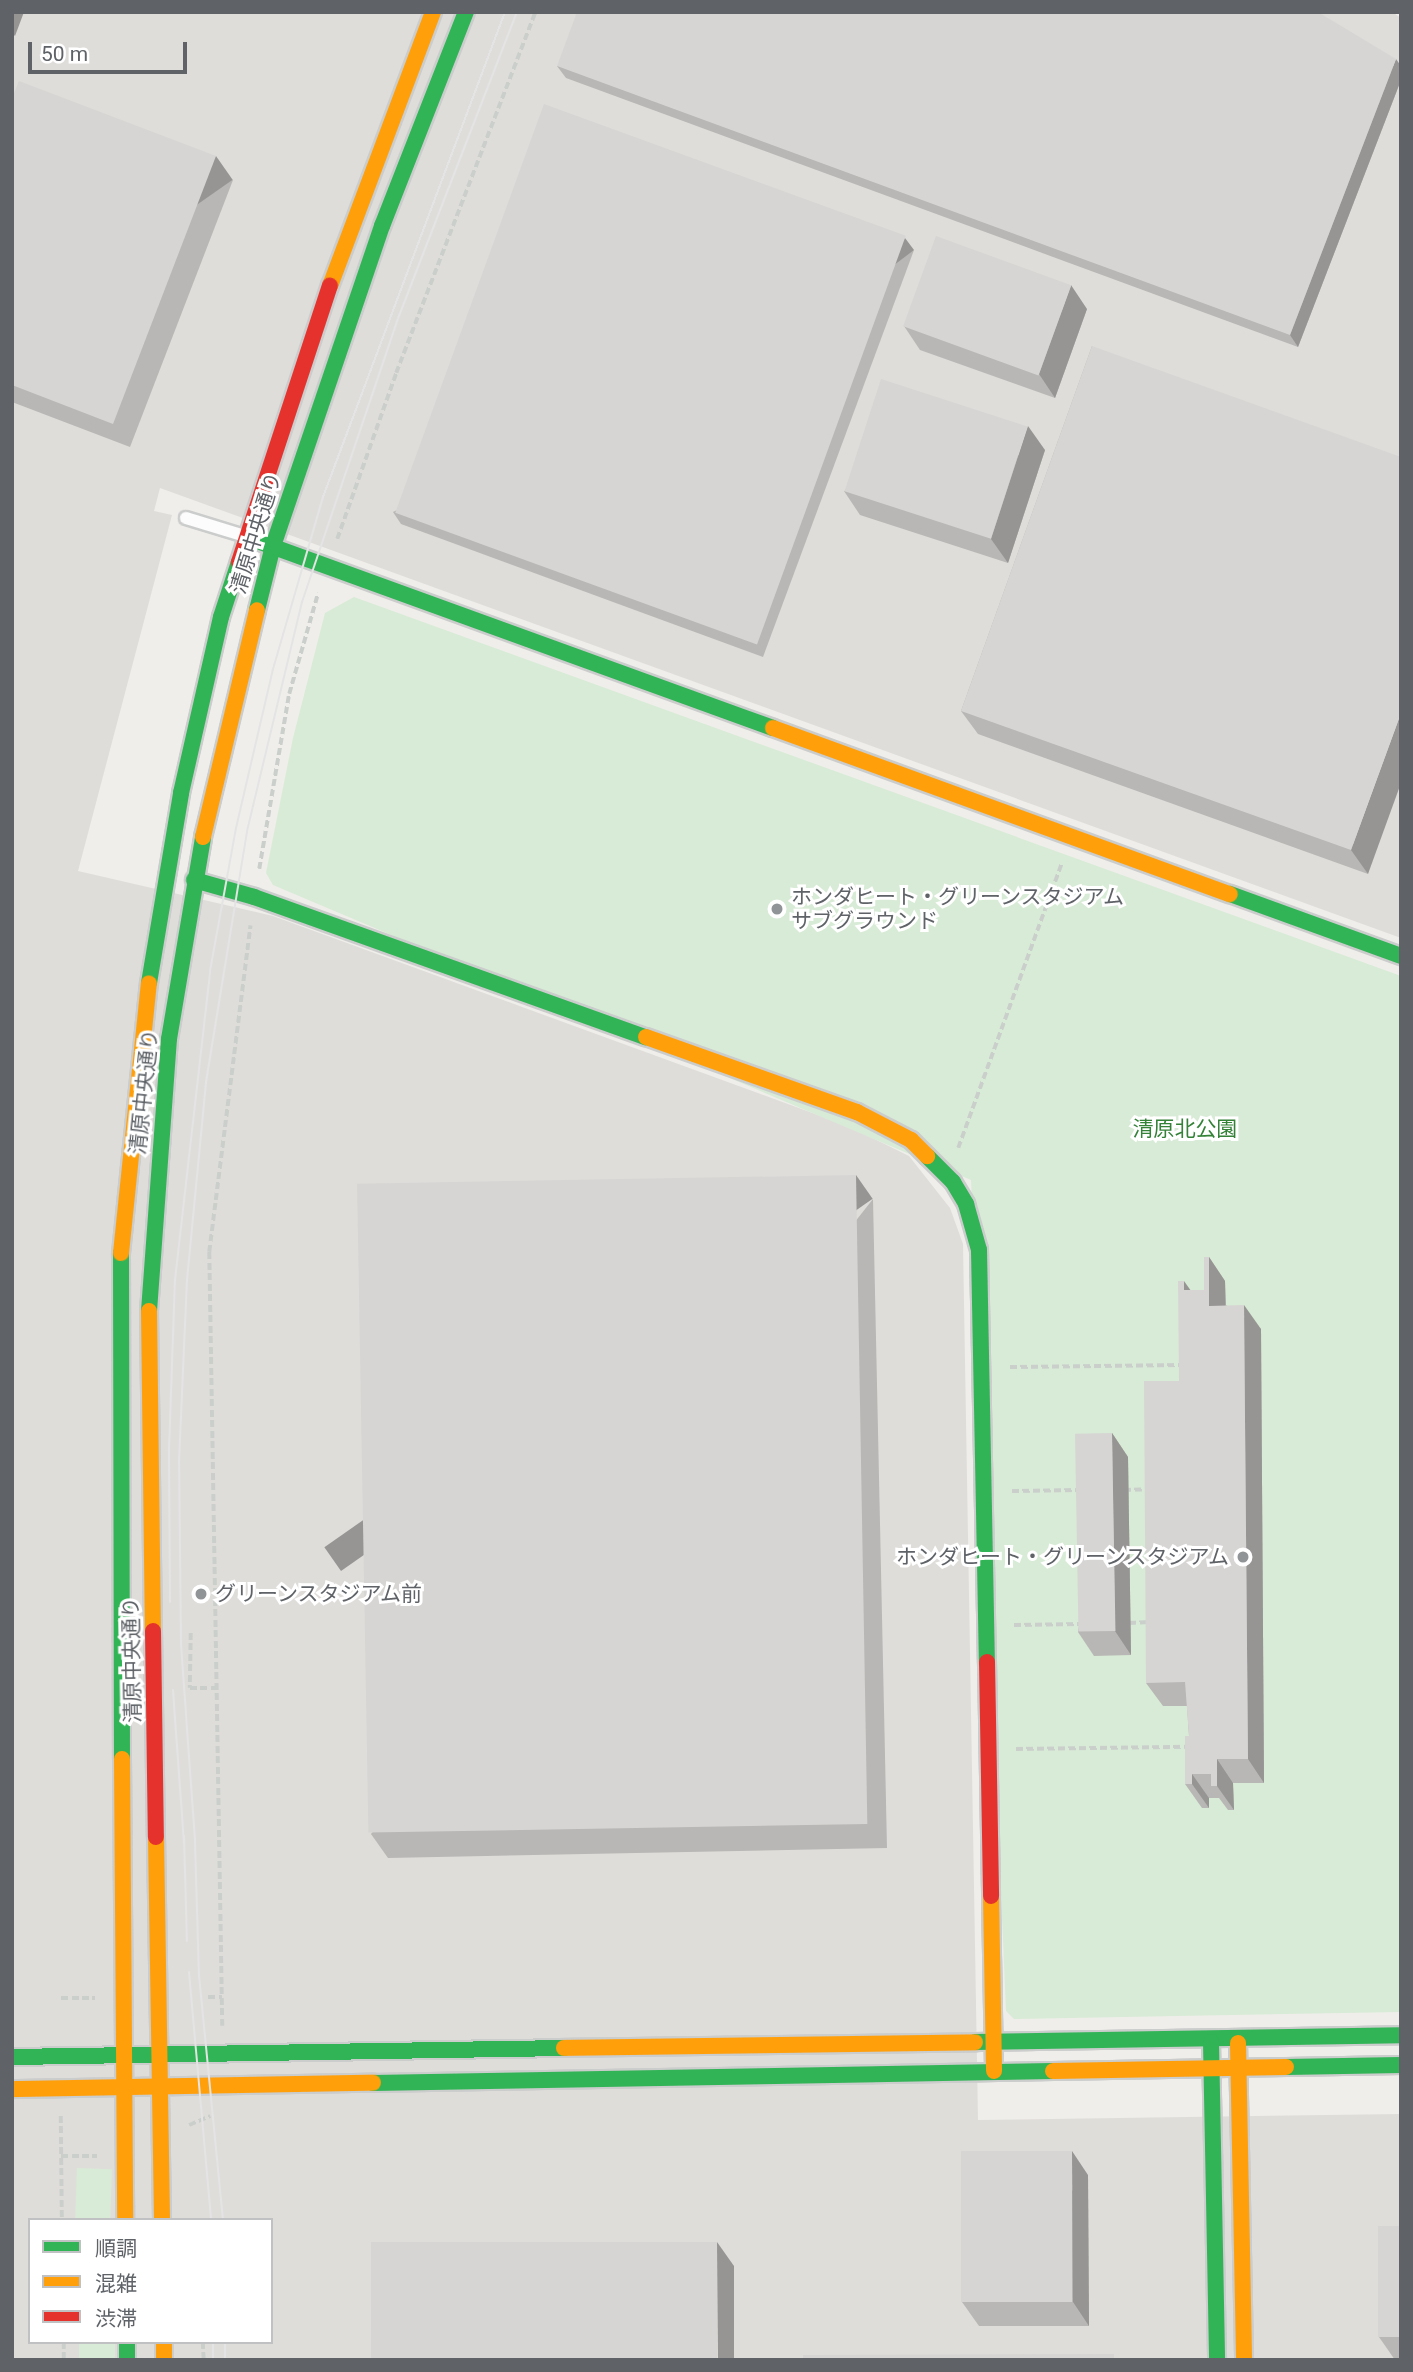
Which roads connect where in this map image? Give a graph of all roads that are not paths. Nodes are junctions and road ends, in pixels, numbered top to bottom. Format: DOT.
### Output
graph roads {
  1 [pos="433,12"];
  2 [pos="466,12"];
  3 [pos="186,518"];
  4 [pos="245,536"];
  5 [pos="273,546"];
  6 [pos="194,880"];
  7 [pos="1401,956"];
  8 [pos="1401,2035"];
  9 [pos="1211,2038"];
  10 [pos="1238,2038"];
  11 [pos="993,2041"];
  12 [pos="159,2055"];
  13 [pos="123,2056"];
  14 [pos="12,2057"];
  15 [pos="1401,2065"];
  16 [pos="1212,2067"];
  17 [pos="1239,2067"];
  18 [pos="994,2071"];
  19 [pos="160,2087"];
  20 [pos="123,2088"];
  21 [pos="12,2089"];
  22 [pos="125,2218"];
  23 [pos="162,2218"];
  24 [pos="1217,2360"];
  25 [pos="1244,2360"];
  1 -- 4 [label="street, 清原中央通り"];
  2 -- 5 [label="street, 清原中央通り"];
  3 -- 4 [label="lane"];
  4 -- 5 [label="street"];
  4 -- 13 [label="street, 清原中央通り"];
  5 -- 6 [label="street, 清原中央通り"];
  5 -- 7 [label="street"];
  6 -- 11 [label="street"];
  6 -- 12 [label="street, 清原中央通り"];
  8 -- 10 [label="street"];
  9 -- 10 [label="street"];
  9 -- 11 [label="street"];
  9 -- 16 [label="street"];
  10 -- 17 [label="street"];
  11 -- 12 [label="street"];
  11 -- 18 [label="street"];
  12 -- 13 [label="street"];
  12 -- 19 [label="street, 清原中央通り"];
  13 -- 14 [label="street"];
  13 -- 20 [label="street, 清原中央通り"];
  15 -- 17 [label="street"];
  16 -- 17 [label="street"];
  16 -- 18 [label="street"];
  16 -- 24 [label="street"];
  17 -- 25 [label="street"];
  18 -- 19 [label="street"];
  19 -- 20 [label="street"];
  19 -- 23 [label="street, 清原中央通り"];
  20 -- 21 [label="street"];
  20 -- 22 [label="street, 清原中央通り"];
}
